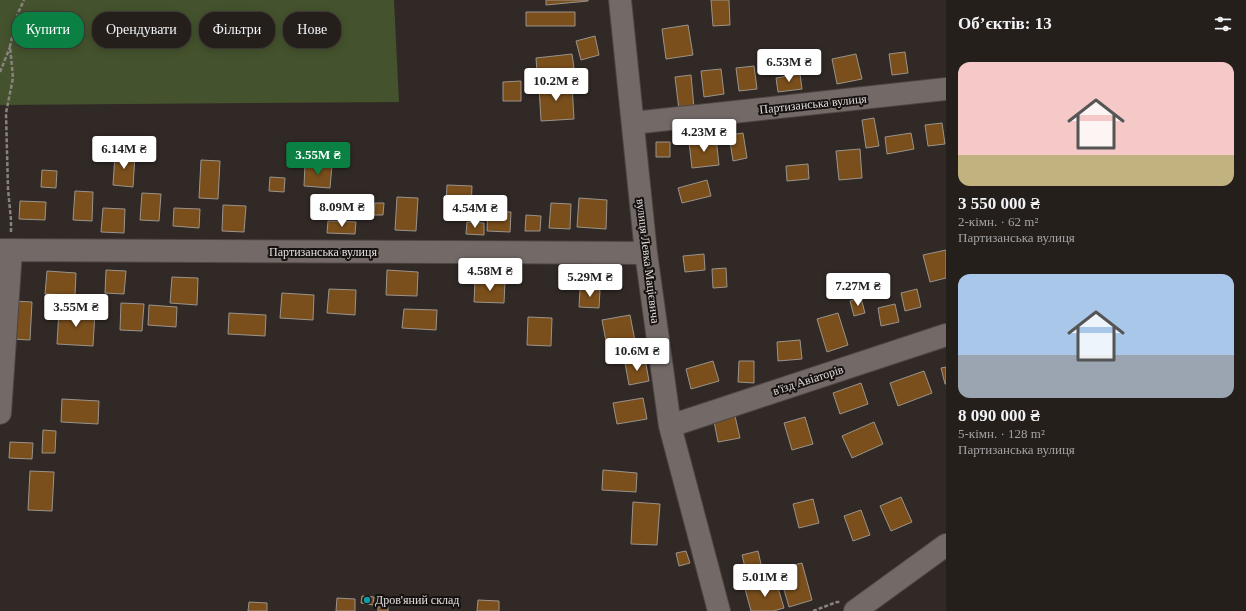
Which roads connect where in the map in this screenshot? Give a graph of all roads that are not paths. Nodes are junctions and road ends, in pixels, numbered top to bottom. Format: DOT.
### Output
graph roads {
  1 [pos="620,0"];
  2 [pos="946,89"];
  3 [pos="633,123"];
  4 [pos="6,250"];
  5 [pos="646,253"];
  6 [pos="946,335"];
  7 [pos="0,413"];
  8 [pos="670,426"];
  9 [pos="946,545"];
  10 [pos="719,611"];
  11 [pos="855,611"];
  1 -- 3 [label="street, вулиця Левка Мацієвича"];
  2 -- 3 [label="street, Партизанська вулиця"];
  3 -- 5 [label="street, вулиця Левка Мацієвича"];
  4 -- 5 [label="street, Партизанська вулиця"];
  4 -- 7 [label="street"];
  5 -- 8 [label="street, вулиця Левка Мацієвича"];
  6 -- 8 [label="street, в'їзд Авіаторів"];
  8 -- 10 [label="street, вулиця Левка Мацієвича"];
  9 -- 11 [label="street"];
}
